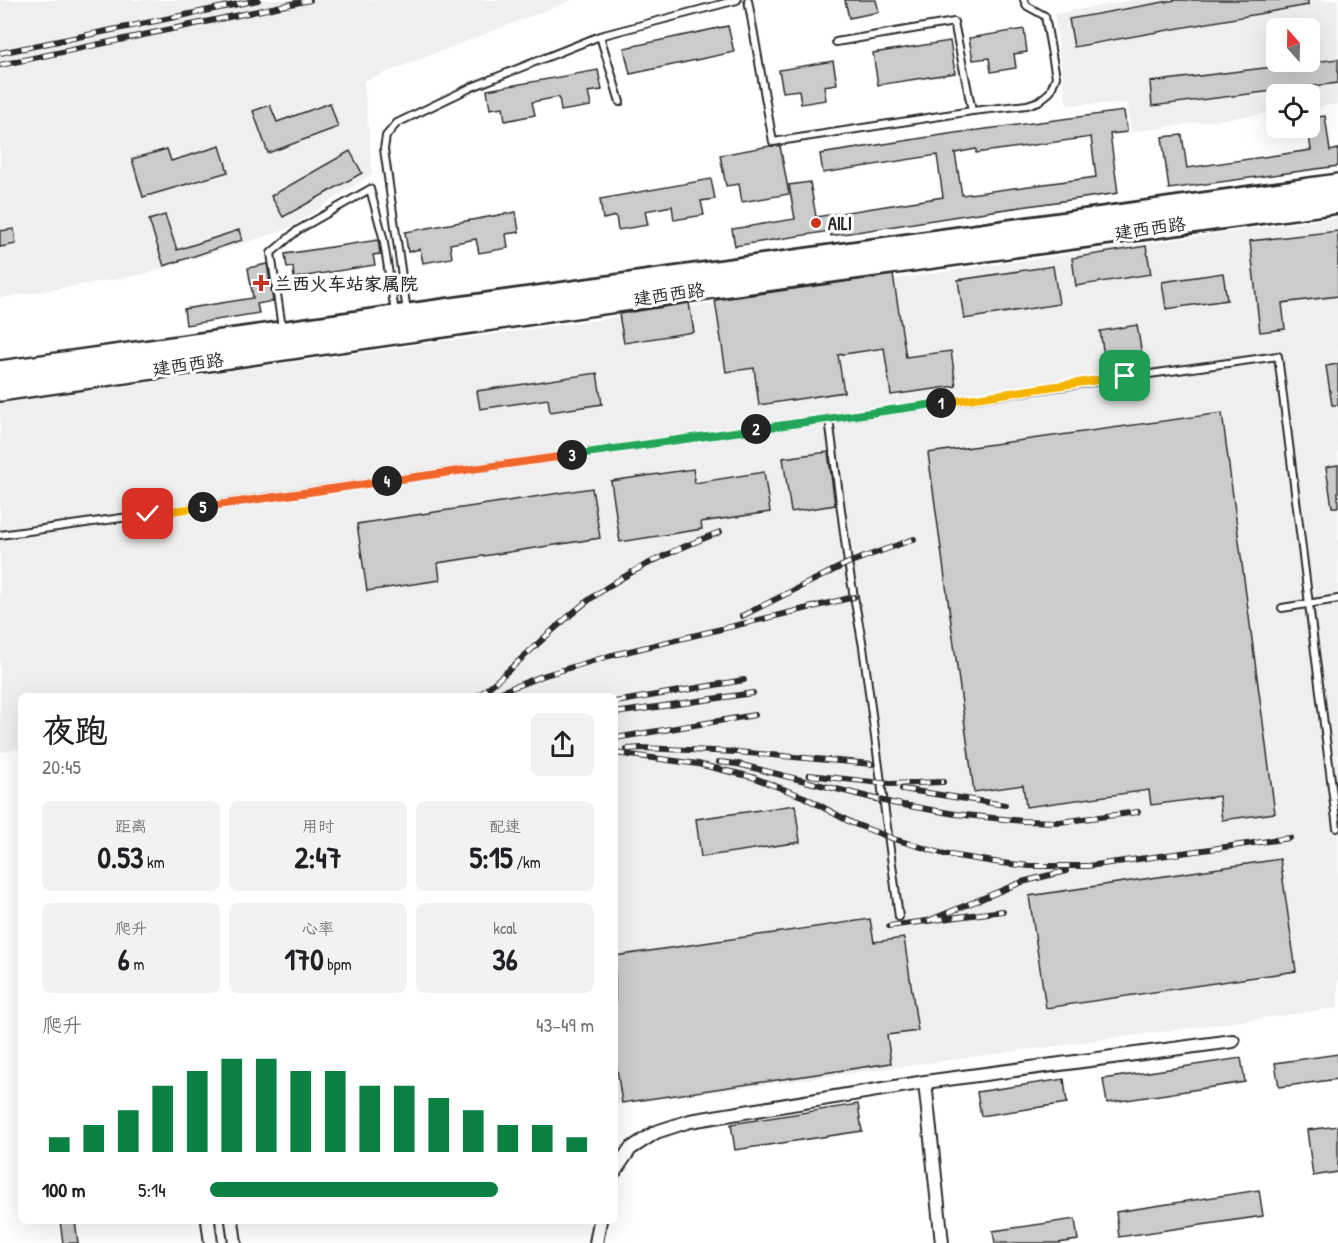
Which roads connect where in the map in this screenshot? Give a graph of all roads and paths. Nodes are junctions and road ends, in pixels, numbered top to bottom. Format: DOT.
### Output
graph roads {
  1 [pos="736,0"];
  2 [pos="748,0"];
  3 [pos="1024,0"];
  4 [pos="600,36"];
  5 [pos="836,42"];
  6 [pos="620,102"];
  7 [pos="972,111"];
  8 [pos="1338,185"];
  9 [pos="1338,202"];
  10 [pos="402,315"];
  11 [pos="283,332"];
  12 [pos="0,372"];
  13 [pos="0,390"];
  14 [pos="829,418"];
  15 [pos="0,535"];
  16 [pos="1338,599"];
  17 [pos="1309,604"];
  18 [pos="1282,608"];
  19 [pos="1337,828"];
  20 [pos="899,917"];
  21 [pos="1233,1041"];
  22 [pos="925,1082"];
  23 [pos="618,1167"];
  24 [pos="208,1224"];
  25 [pos="232,1224"];
  26 [pos="599,1224"];
  27 [pos="211,1243"];
  28 [pos="235,1243"];
  29 [pos="596,1243"];
  30 [pos="942,1243"];
  1 -- 4 [label="lane"];
  2 -- 7 [label="lane"];
  3 -- 7 [label="lane"];
  4 -- 6 [label="lane"];
  4 -- 10 [label="lane"];
  5 -- 7 [label="lane"];
  8 -- 10 [label="highway, 建西西路"];
  9 -- 13 [label="highway, 建西西路"];
  10 -- 11 [label="highway, 建西西路"];
  10 -- 11 [label="lane"];
  11 -- 12 [label="highway, 建西西路"];
  14 -- 15 [label="lane"];
  14 -- 17 [label="lane"];
  14 -- 20 [label="lane"];
  16 -- 17 [label="lane"];
  17 -- 18 [label="lane"];
  17 -- 19 [label="lane"];
  21 -- 22 [label="street"];
  22 -- 23 [label="street"];
  22 -- 30 [label="street"];
  24 -- 27 [label="street"];
  25 -- 28 [label="street"];
  26 -- 29 [label="street"];
}
